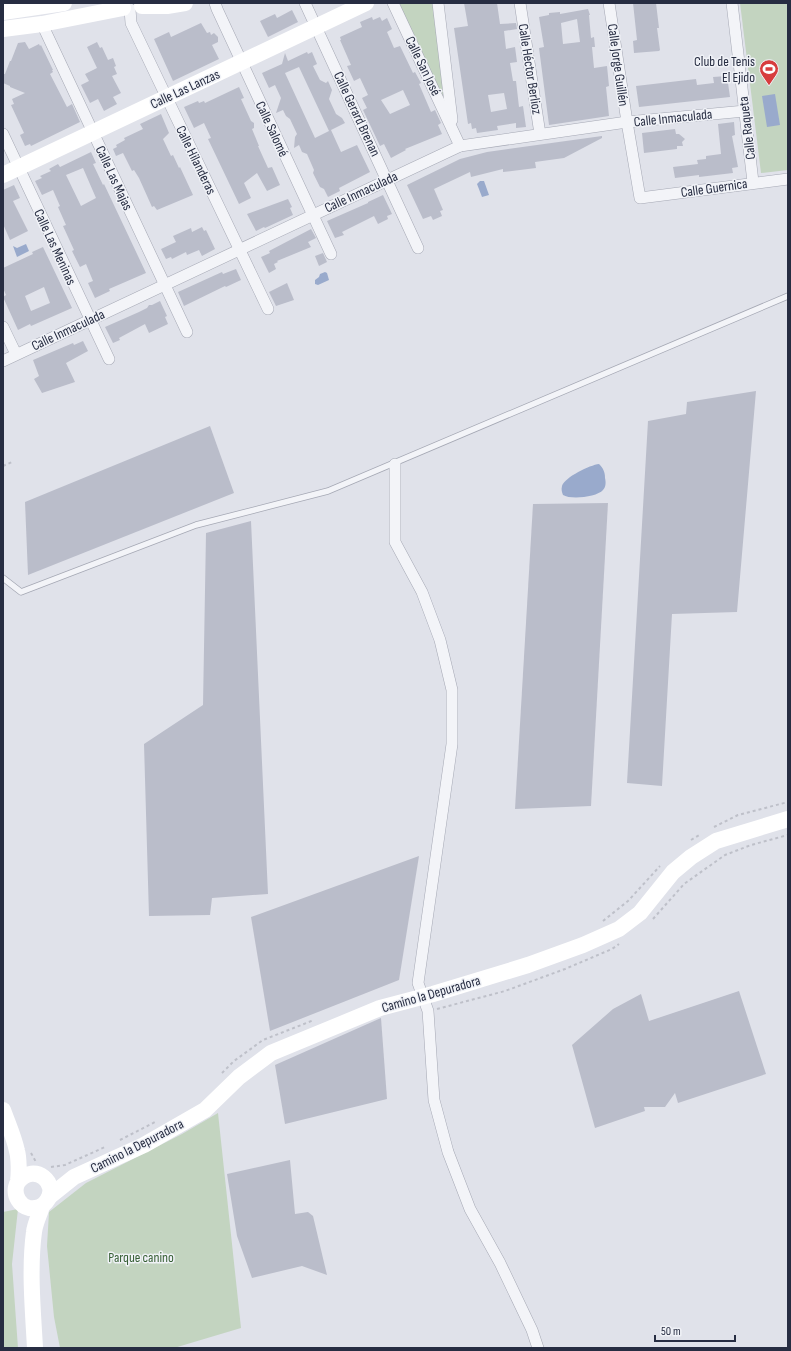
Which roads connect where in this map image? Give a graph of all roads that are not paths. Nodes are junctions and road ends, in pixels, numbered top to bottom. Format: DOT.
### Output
graph roads {
  1 [pos="64,3"];
  2 [pos="186,3"];
  3 [pos="215,3"];
  4 [pos="305,3"];
  5 [pos="366,3"];
  6 [pos="392,3"];
  7 [pos="438,3"];
  8 [pos="520,3"];
  9 [pos="609,3"];
  10 [pos="732,3"];
  11 [pos="131,6"];
  12 [pos="3,12"];
  13 [pos="42,24"];
  14 [pos="316,27"];
  15 [pos="3,29"];
  16 [pos="241,62"];
  17 [pos="166,97"];
  18 [pos="745,110"];
  19 [pos="627,122"];
  20 [pos="453,129"];
  21 [pos="93,132"];
  22 [pos="3,134"];
  23 [pos="540,134"];
  24 [pos="460,146"];
  25 [pos="18,167"];
  26 [pos="3,175"];
  27 [pos="788,179"];
  28 [pos="387,180"];
  29 [pos="754,182"];
  30 [pos="640,198"];
  31 [pos="313,215"];
  32 [pos="418,248"];
  33 [pos="239,249"];
  34 [pos="331,254"];
  35 [pos="164,284"];
  36 [pos="788,296"];
  37 [pos="268,308"];
  38 [pos="89,320"];
  39 [pos="3,327"];
  40 [pos="187,332"];
  41 [pos="16,354"];
  42 [pos="109,360"];
  43 [pos="3,361"];
  44 [pos="395,464"];
  45 [pos="3,578"];
  46 [pos="788,819"];
  47 [pos="426,1004"];
  48 [pos="3,1110"];
  49 [pos="18,1152"];
  50 [pos="40,1175"];
  51 [pos="74,1177"];
  52 [pos="17,1185"];
  53 [pos="3,1199"];
  54 [pos="46,1201"];
  55 [pos="3,1202"];
  56 [pos="24,1205"];
  57 [pos="34,1231"];
  58 [pos="35,1348"];
  59 [pos="538,1348"];
  1 -- 12 [label="street"];
  2 -- 11 [label="street"];
  3 -- 16 [label="street, Calle Salomé"];
  4 -- 14 [label="street, Calle Gerard Brenan"];
  5 -- 14 [label="street, Calle Las Lanzas"];
  6 -- 20 [label="street, Calle San José"];
  7 -- 20 [label="street, Calle San José"];
  8 -- 23 [label="street, Calle Héctor Berlioz"];
  9 -- 19 [label="street, Calle Jorge Guillén"];
  10 -- 18 [label="street, Calle Raqueta"];
  11 -- 13 [label="street"];
  11 -- 17 [label="street, Calle Hilanderas"];
  13 -- 15 [label="street"];
  13 -- 21 [label="street, Calle Las Majas"];
  14 -- 16 [label="street, Calle Las Lanzas"];
  14 -- 28 [label="street, Calle Gerard Brenan"];
  16 -- 17 [label="street, Calle Las Lanzas"];
  16 -- 31 [label="street, Calle Salomé"];
  17 -- 21 [label="street, Calle Las Lanzas"];
  17 -- 33 [label="street, Calle Hilanderas"];
  18 -- 19 [label="street, Calle Inmaculada"];
  18 -- 29 [label="street, Calle Raqueta"];
  19 -- 23 [label="street, Calle Inmaculada"];
  19 -- 30 [label="street, Calle Jorge Guillén"];
  20 -- 24 [label="street, Calle San José"];
  21 -- 25 [label="street, Calle Las Lanzas"];
  21 -- 35 [label="street, Calle Las Majas"];
  22 -- 25 [label="street, Calle Las Meninas"];
  23 -- 24 [label="street, Calle Inmaculada"];
  24 -- 28 [label="street, Calle Inmaculada"];
  25 -- 26 [label="street, Calle Las Lanzas"];
  25 -- 38 [label="street, Calle Las Meninas"];
  27 -- 29 [label="street, Calle Guernica"];
  28 -- 31 [label="street, Calle Inmaculada"];
  28 -- 32 [label="street, Calle Gerard Brenan"];
  29 -- 30 [label="street, Calle Guernica"];
  31 -- 33 [label="street, Calle Inmaculada"];
  31 -- 34 [label="street, Calle Salomé"];
  33 -- 35 [label="street, Calle Inmaculada"];
  33 -- 37 [label="street, Calle Hilanderas"];
  35 -- 38 [label="street, Calle Inmaculada"];
  35 -- 40 [label="street, Calle Las Majas"];
  36 -- 44 [label="lane"];
  38 -- 41 [label="street, Calle Inmaculada"];
  38 -- 42 [label="street, Calle Las Meninas"];
  39 -- 41 [label="street"];
  41 -- 43 [label="street, Calle Inmaculada"];
  44 -- 45 [label="lane"];
  44 -- 47 [label="street"];
  46 -- 47 [label="street, Camino la Depuradora"];
  47 -- 51 [label="street, Camino la Depuradora"];
  47 -- 59 [label="street"];
  48 -- 49 [label="street"];
  49 -- 50 [label="street"];
  49 -- 52 [label="street"];
  50 -- 51 [label="street, Camino la Depuradora"];
  50 -- 52 [label="street"];
  50 -- 54 [label="street"];
  51 -- 54 [label="street, Camino la Depuradora"];
  52 -- 53 [label="street"];
  52 -- 56 [label="street"];
  54 -- 56 [label="street"];
  54 -- 57 [label="street"];
  55 -- 56 [label="street"];
  56 -- 57 [label="street"];
  57 -- 58 [label="street"];
}
